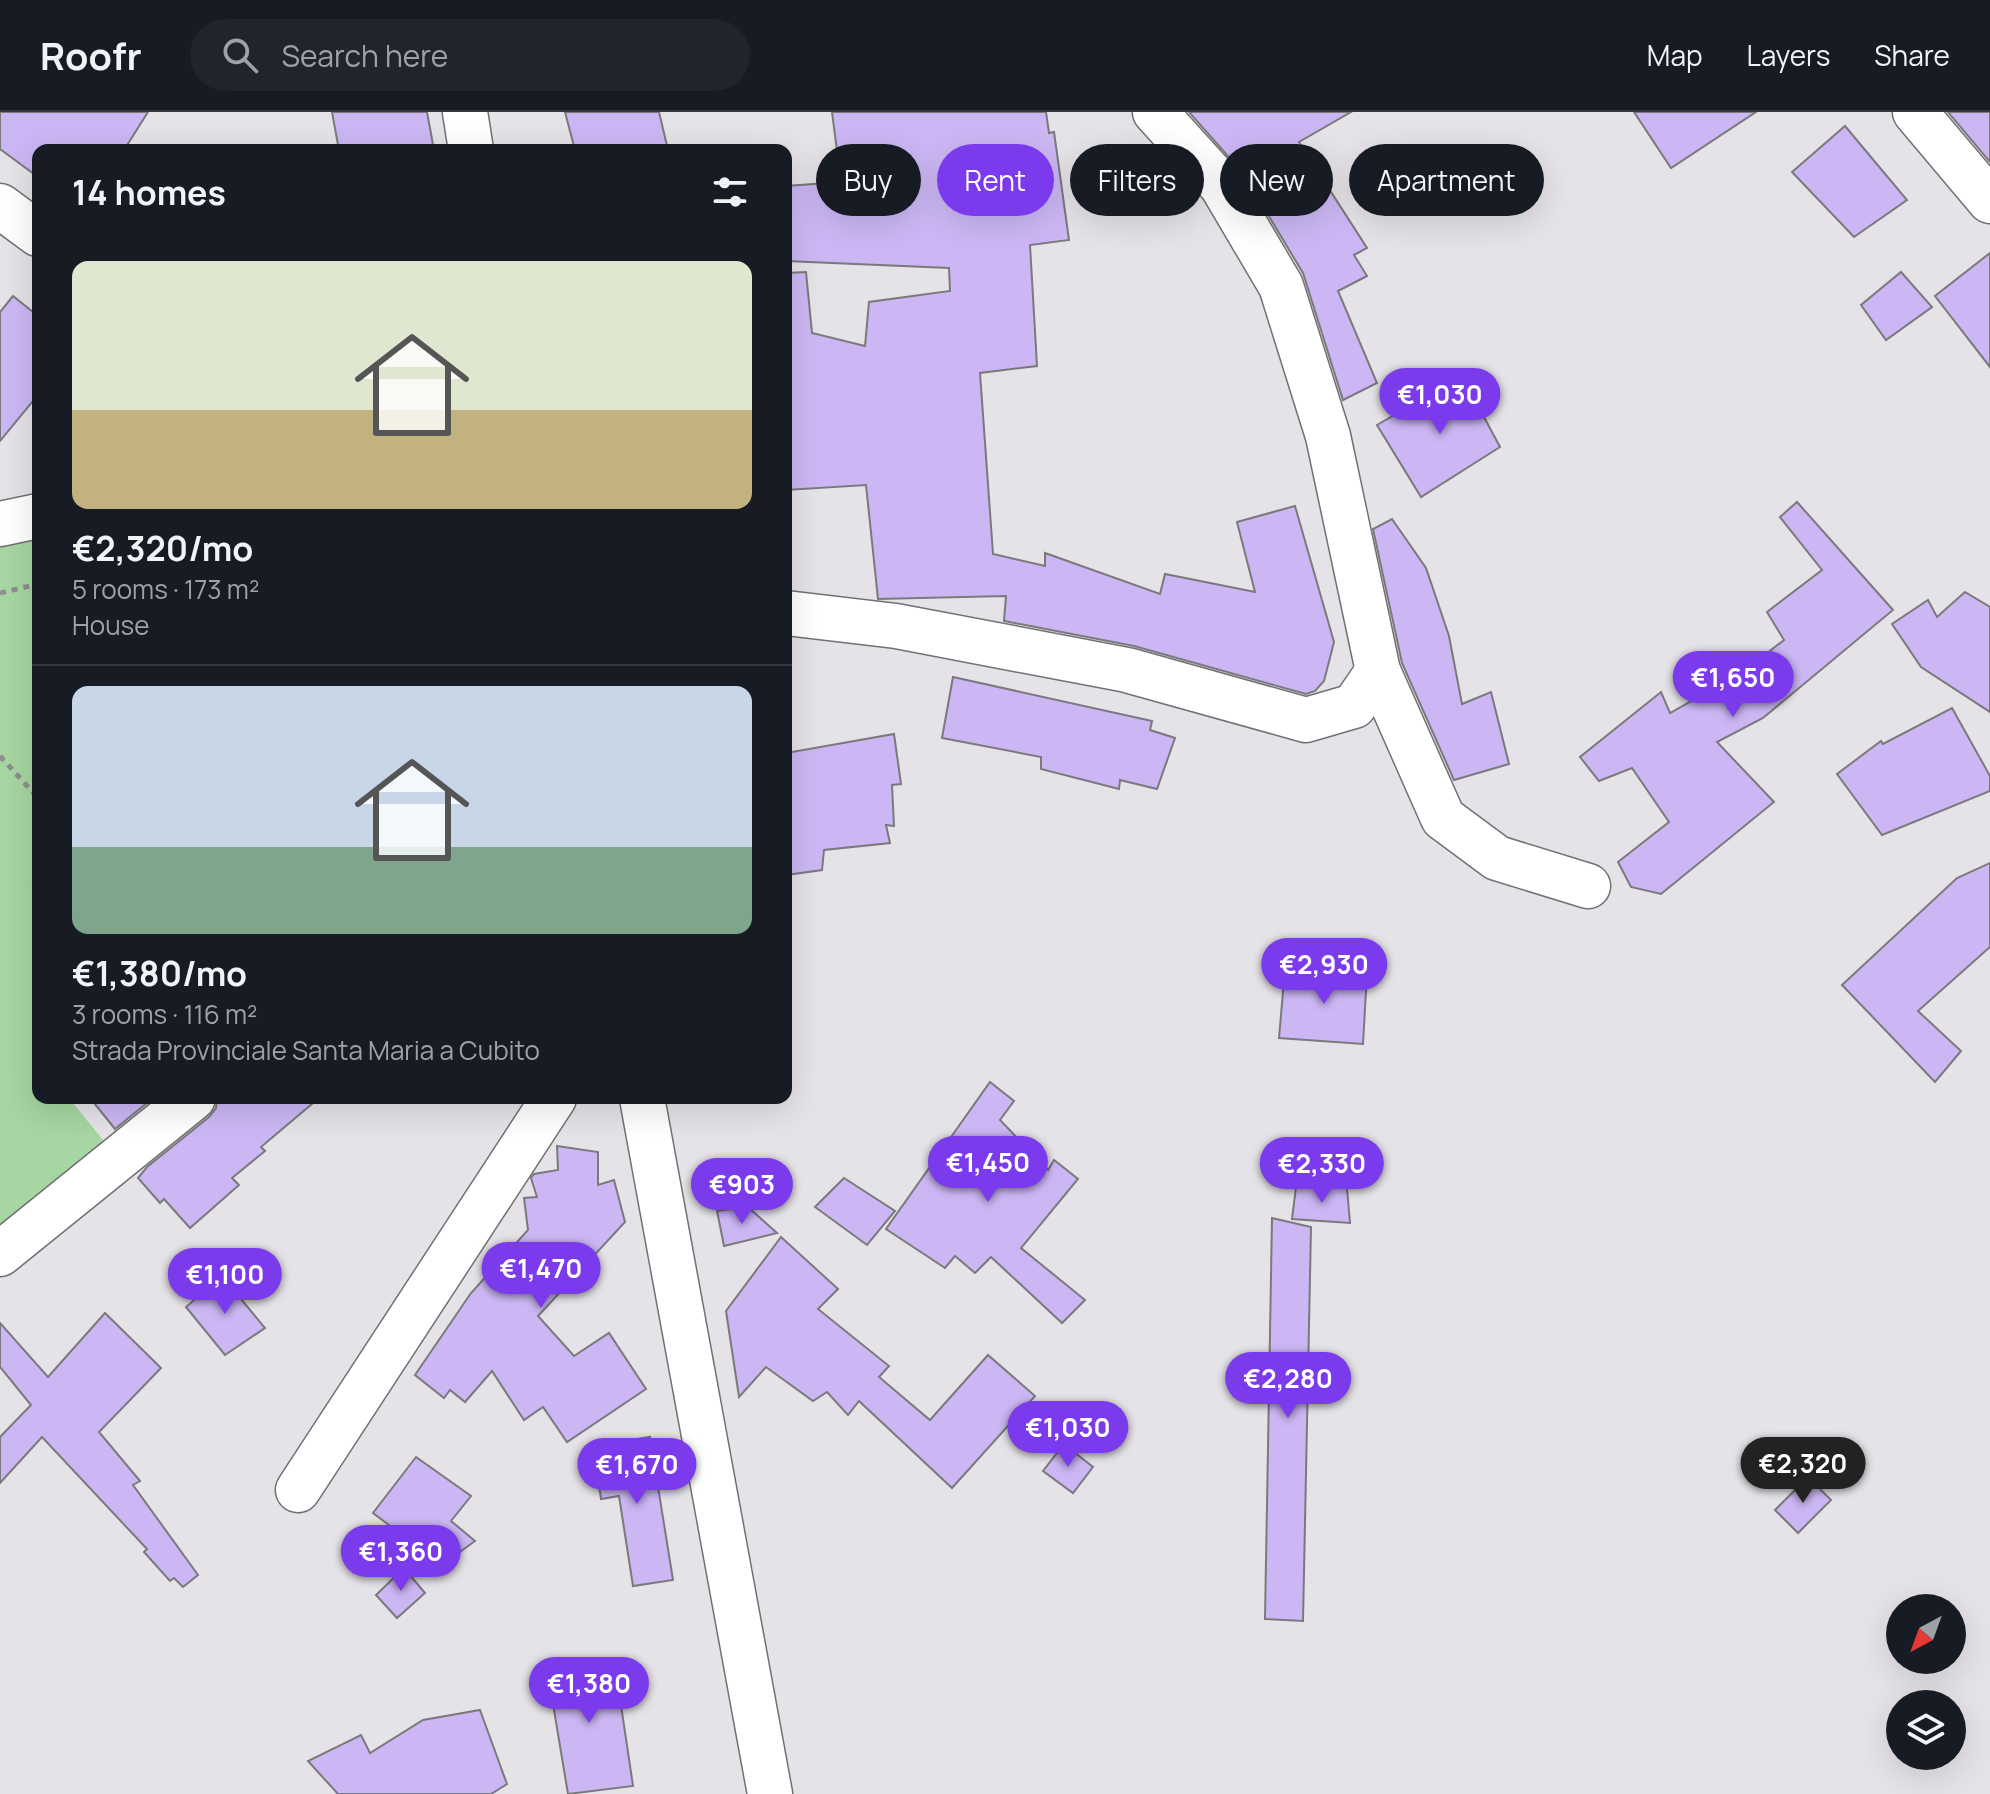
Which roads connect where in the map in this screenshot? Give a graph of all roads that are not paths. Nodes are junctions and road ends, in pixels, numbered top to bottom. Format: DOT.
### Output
graph roads {
  1 [pos="465,112"];
  2 [pos="1155,112"];
  3 [pos="1915,112"];
  4 [pos="470,144"];
  5 [pos="1990,201"];
  6 [pos="0,206"];
  7 [pos="32,230"];
  8 [pos="32,517"];
  9 [pos="0,524"];
  10 [pos="792,614"];
  11 [pos="1378,671"];
  12 [pos="1588,886"];
  13 [pos="186,1104"];
  14 [pos="550,1104"];
  15 [pos="643,1104"];
  16 [pos="0,1254"];
  17 [pos="298,1490"];
  18 [pos="770,1794"];
  1 -- 4 [label="street"];
  2 -- 11 [label="street"];
  3 -- 5 [label="street"];
  6 -- 7 [label="street"];
  8 -- 9 [label="street"];
  10 -- 11 [label="street"];
  11 -- 12 [label="street"];
  13 -- 16 [label="street"];
  14 -- 17 [label="street"];
  15 -- 18 [label="street"];
}
